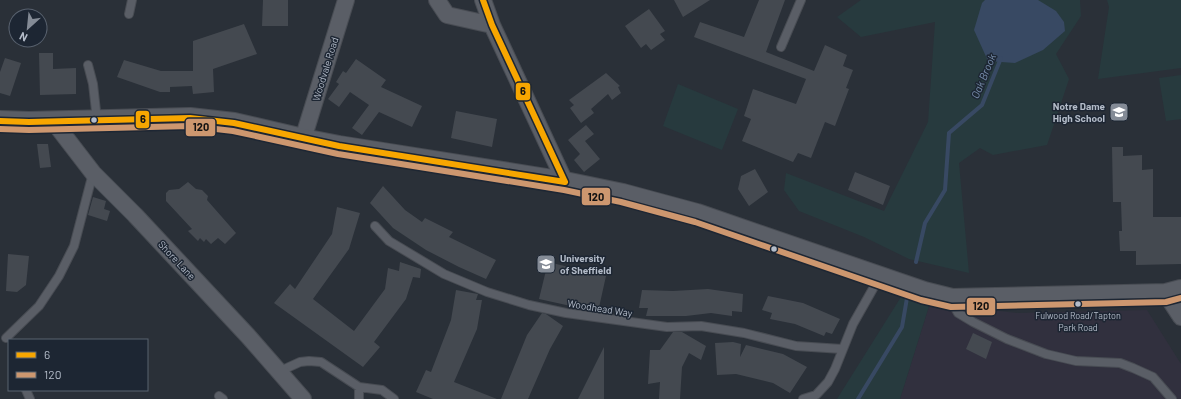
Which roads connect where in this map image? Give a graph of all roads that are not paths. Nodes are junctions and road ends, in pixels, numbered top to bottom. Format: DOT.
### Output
graph roads {
  1 [pos="132,0"];
  2 [pos="346,0"];
  3 [pos="437,0"];
  4 [pos="483,0"];
  5 [pos="801,0"];
  6 [pos="129,14"];
  7 [pos="492,25"];
  8 [pos="781,47"];
  9 [pos="88,65"];
  10 [pos="97,120"];
  11 [pos="0,121"];
  12 [pos="53,121"];
  13 [pos="303,139"];
  14 [pos="93,173"];
  15 [pos="565,182"];
  16 [pos="375,226"];
  17 [pos="880,277"];
  18 [pos="1173,292"];
  19 [pos="952,300"];
  20 [pos="1181,317"];
  21 [pos="5,338"];
  22 [pos="842,349"];
  23 [pos="278,372"];
  24 [pos="358,387"];
  25 [pos="303,399"];
  26 [pos="359,399"];
  27 [pos="394,399"];
  28 [pos="803,399"];
  29 [pos="1172,399"];
  1 -- 6 [label="lane"];
  2 -- 13 [label="street, Woodvale Road"];
  3 -- 7 [label="street"];
  4 -- 7 [label="street"];
  5 -- 8 [label="lane"];
  7 -- 15 [label="street"];
  9 -- 10 [label="lane"];
  10 -- 12 [label="street"];
  10 -- 13 [label="street"];
  11 -- 12 [label="street"];
  12 -- 14 [label="street, Shore Lane"];
  13 -- 15 [label="street"];
  14 -- 21 [label="lane"];
  14 -- 23 [label="street, Shore Lane"];
  15 -- 17 [label="street"];
  16 -- 22 [label="lane, Woodhead Way"];
  17 -- 19 [label="street"];
  17 -- 22 [label="lane"];
  18 -- 19 [label="street"];
  18 -- 20 [label="street"];
  19 -- 29 [label="lane"];
  22 -- 28 [label="lane"];
  23 -- 24 [label="lane"];
  23 -- 25 [label="street, Shore Lane"];
  24 -- 26 [label="lane"];
  24 -- 27 [label="lane"];
}
